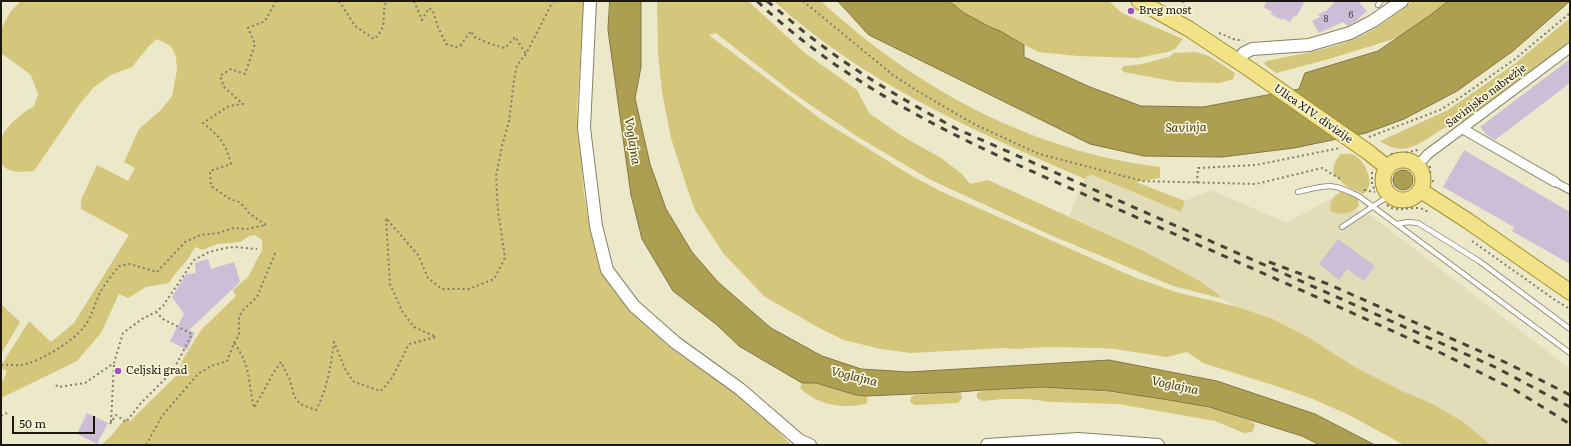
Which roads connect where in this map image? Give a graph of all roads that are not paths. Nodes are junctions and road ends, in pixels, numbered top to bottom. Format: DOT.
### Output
graph roads {
  1 [pos="590,1"];
  2 [pos="1139,1"];
  3 [pos="1402,1"];
  4 [pos="1570,48"];
  5 [pos="1238,61"];
  6 [pos="1463,129"];
  7 [pos="1388,160"];
  8 [pos="1417,166"];
  9 [pos="1555,182"];
  10 [pos="1420,190"];
  11 [pos="1570,190"];
  12 [pos="1298,192"];
  13 [pos="1382,196"];
  14 [pos="1374,206"];
  15 [pos="1397,224"];
  16 [pos="1342,227"];
  17 [pos="1570,292"];
  18 [pos="1570,329"];
  19 [pos="1570,353"];
  20 [pos="810,445"];
  21 [pos="987,445"];
  22 [pos="1158,445"];
  1 -- 20 [label="street"];
  2 -- 5 [label="main road, Ulica XIV. divizije"];
  3 -- 5 [label="street"];
  4 -- 6 [label="street, Savinjsko nabrežje"];
  5 -- 7 [label="main road, Ulica XIV. divizije, bridge"];
  6 -- 8 [label="street, Savinjsko nabrežje"];
  6 -- 9 [label="street"];
  7 -- 8 [label="main road"];
  7 -- 13 [label="main road"];
  8 -- 10 [label="main road"];
  9 -- 11 [label="street"];
  10 -- 13 [label="main road"];
  10 -- 17 [label="main road"];
  12 -- 14 [label="lane"];
  13 -- 14 [label="lane"];
  14 -- 15 [label="lane"];
  14 -- 16 [label="lane"];
  15 -- 18 [label="lane"];
  15 -- 19 [label="lane"];
  21 -- 22 [label="street"];
}
